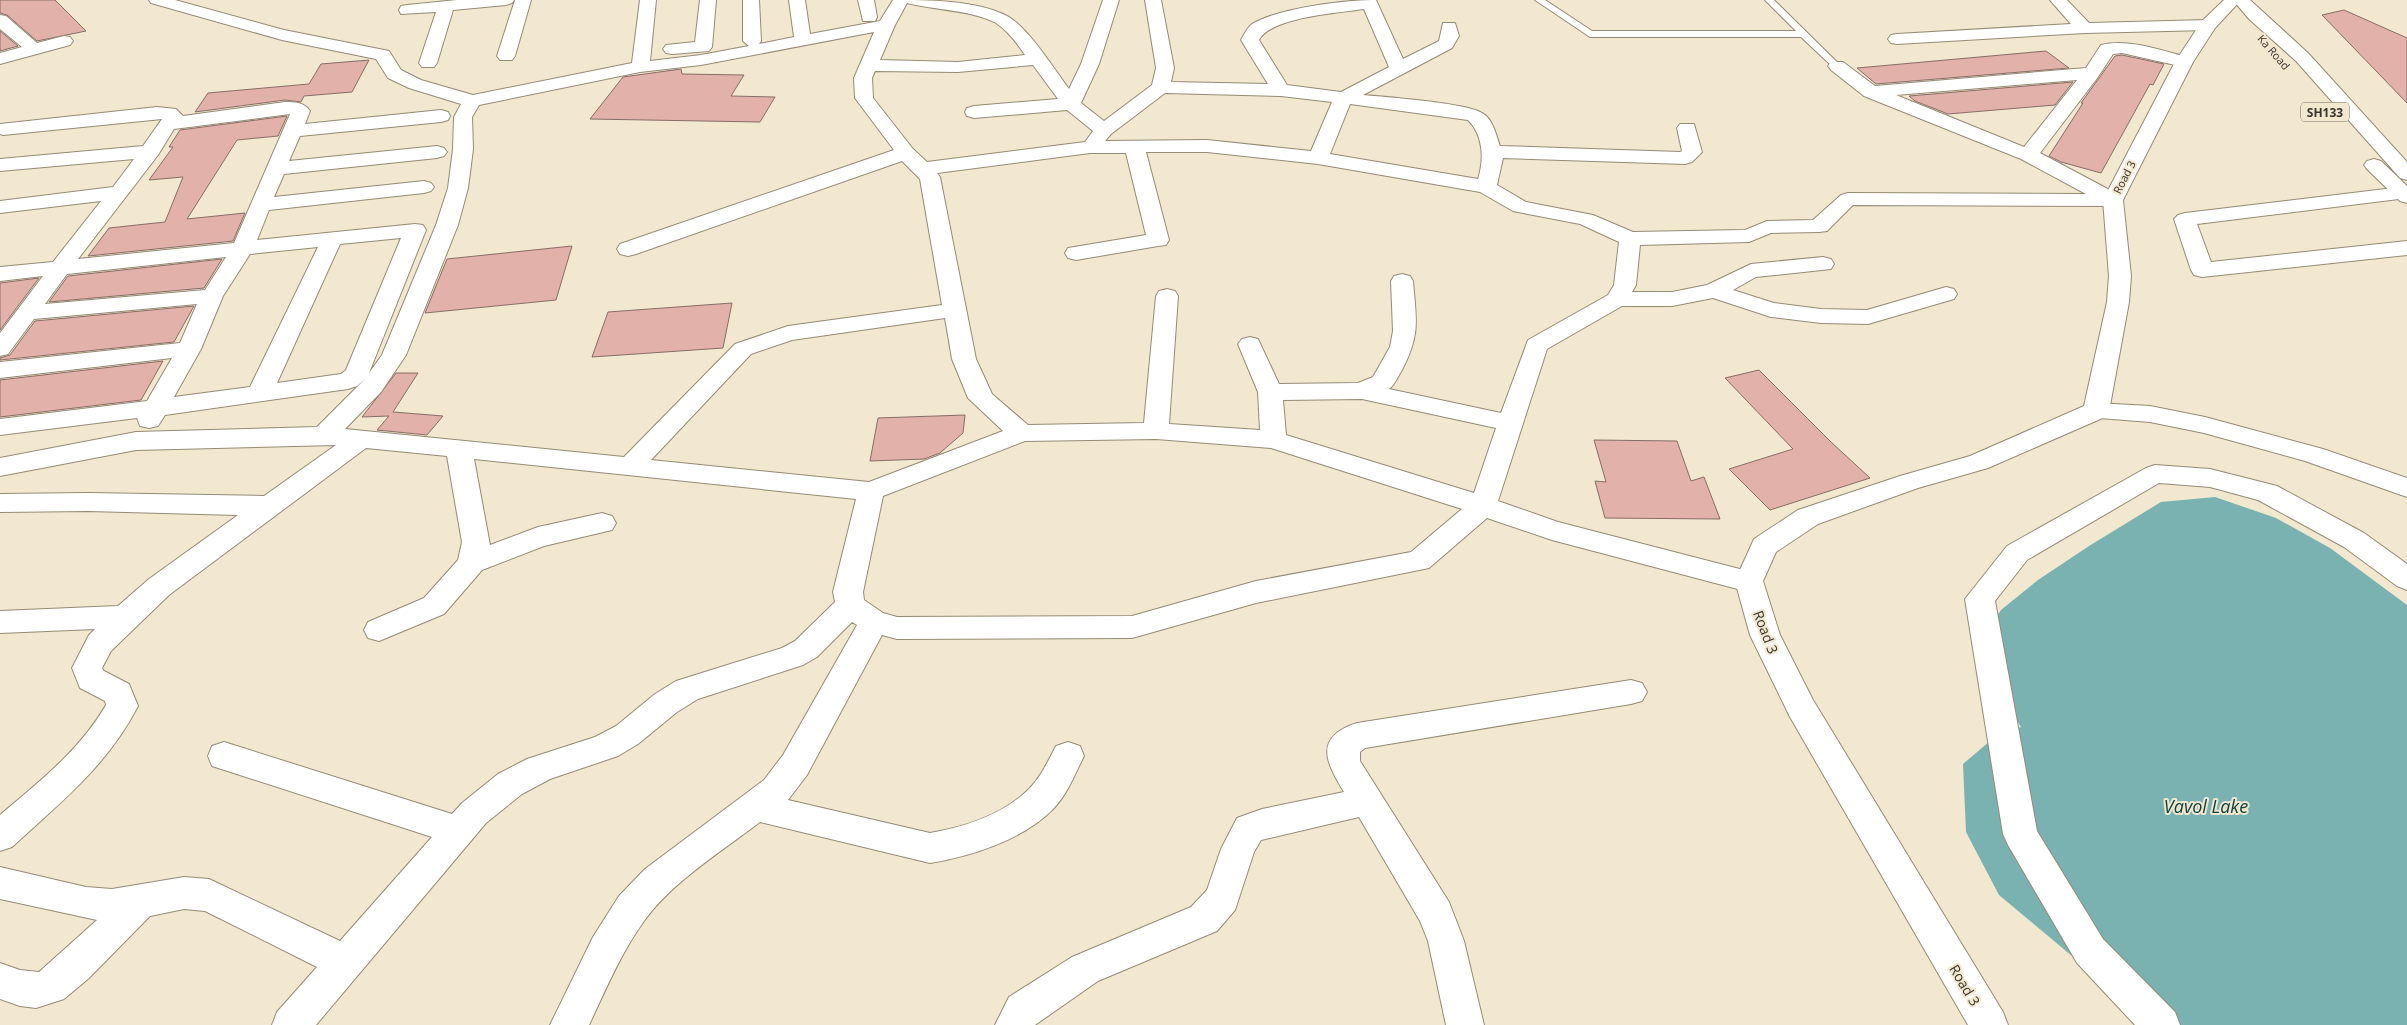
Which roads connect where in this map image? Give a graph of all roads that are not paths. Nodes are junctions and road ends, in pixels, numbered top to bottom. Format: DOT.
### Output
graph roads {
  1 [pos="157,0"];
  2 [pos="506,0"];
  3 [pos="523,0"];
  4 [pos="648,0"];
  5 [pos="708,0"];
  6 [pos="751,0"];
  7 [pos="797,0"];
  8 [pos="901,0"];
  9 [pos="913,0"];
  10 [pos="1111,0"];
  11 [pos="1153,0"];
  12 [pos="1539,0"];
  13 [pos="1769,0"];
  14 [pos="2058,0"];
  15 [pos="2233,0"];
  16 [pos="2240,0"];
  17 [pos="487,1"];
  18 [pos="1369,1"];
  19 [pos="446,6"];
  20 [pos="407,10"];
  21 [pos="874,14"];
  22 [pos="0,20"];
  23 [pos="2256,20"];
  24 [pos="2208,25"];
  25 [pos="1449,26"];
  26 [pos="2084,28"];
  27 [pos="1803,34"];
  28 [pos="801,35"];
  29 [pos="1897,39"];
  30 [pos="64,41"];
  31 [pos="752,41"];
  32 [pos="35,50"];
  33 [pos="506,56"];
  34 [pos="0,59"];
  35 [pos="641,59"];
  36 [pos="1038,59"];
  37 [pos="2184,62"];
  38 [pos="428,64"];
  39 [pos="869,65"];
  40 [pos="1837,66"];
  41 [pos="2288,68"];
  42 [pos="1399,70"];
  43 [pos="2092,73"];
  44 [pos="1161,87"];
  45 [pos="1281,90"];
  46 [pos="1871,92"];
  47 [pos="1343,98"];
  48 [pos="472,101"];
  49 [pos="1071,104"];
  50 [pos="974,112"];
  51 [pos="441,116"];
  52 [pos="169,124"];
  53 [pos="4,126"];
  54 [pos="1687,128"];
  55 [pos="1104,130"];
  56 [pos="291,131"];
  57 [pos="1090,147"];
  58 [pos="1135,148"];
  59 [pos="151,151"];
  60 [pos="2360,151"];
  61 [pos="437,152"];
  62 [pos="1492,152"];
  63 [pos="906,153"];
  64 [pos="2028,155"];
  65 [pos="1318,158"];
  66 [pos="0,165"];
  67 [pos="275,169"];
  68 [pos="923,169"];
  69 [pos="424,187"];
  70 [pos="1486,187"];
  71 [pos="2405,188"];
  72 [pos="120,192"];
  73 [pos="2113,200"];
  74 [pos="262,205"];
  75 [pos="0,207"];
  76 [pos="333,237"];
  77 [pos="1630,238"];
  78 [pos="242,248"];
  79 [pos="2407,248"];
  80 [pos="628,249"];
  81 [pos="1076,253"];
  82 [pos="1822,264"];
  83 [pos="59,268"];
  84 [pos="0,274"];
  85 [pos="1402,281"];
  86 [pos="1714,291"];
  87 [pos="1946,294"];
  88 [pos="212,296"];
  89 [pos="1167,296"];
  90 [pos="1617,299"];
  91 [pos="955,310"];
  92 [pos="25,313"];
  93 [pos="1250,344"];
  94 [pos="0,348"];
  95 [pos="189,349"];
  96 [pos="0,370"];
  97 [pos="1362,391"];
  98 [pos="1270,392"];
  99 [pos="260,393"];
  100 [pos="156,408"];
  101 [pos="2096,411"];
  102 [pos="1510,423"];
  103 [pos="0,427"];
  104 [pos="1156,431"];
  105 [pos="1022,433"];
  106 [pos="324,435"];
  107 [pos="361,439"];
  108 [pos="1273,440"];
  109 [pos="136,441"];
  110 [pos="459,449"];
  111 [pos="630,466"];
  112 [pos="0,467"];
  113 [pos="2407,488"];
  114 [pos="871,491"];
  115 [pos="0,503"];
  116 [pos="268,506"];
  117 [pos="1483,506"];
  118 [pos="602,523"];
  119 [pos="472,563"];
  120 [pos="2407,579"];
  121 [pos="1749,581"];
  122 [pos="862,614"];
  123 [pos="125,617"];
  124 [pos="0,622"];
  125 [pos="379,630"];
  126 [pos="1631,692"];
  127 [pos="224,756"];
  128 [pos="1068,756"];
  129 [pos="1368,801"];
  130 [pos="754,806"];
  131 [pos="459,831"];
  132 [pos="0,836"];
  133 [pos="0,883"];
  134 [pos="140,902"];
  135 [pos="345,962"];
  136 [pos="0,981"];
  137 [pos="291,1025"];
  138 [pos="569,1025"];
  139 [pos="1014,1025"];
  140 [pos="1464,1025"];
  141 [pos="1989,1025"];
  142 [pos="2161,1025"];
  1 -- 48 [label="street"];
  2 -- 17 [label="street"];
  3 -- 33 [label="street"];
  4 -- 35 [label="street"];
  5 -- 35 [label="street"];
  6 -- 31 [label="street"];
  7 -- 28 [label="street"];
  8 -- 21 [label="street"];
  9 -- 36 [label="street"];
  10 -- 49 [label="street"];
  11 -- 44 [label="street"];
  12 -- 27 [label="lane"];
  13 -- 27 [label="lane"];
  14 -- 26 [label="street"];
  15 -- 24 [label="street, Road 3"];
  16 -- 23 [label="street, SH133"];
  17 -- 19 [label="street"];
  18 -- 42 [label="street"];
  18 -- 45 [label="street"];
  19 -- 20 [label="street"];
  19 -- 38 [label="street"];
  21 -- 35 [label="street"];
  21 -- 39 [label="street"];
  22 -- 32 [label="street"];
  23 -- 41 [label="street, Ka Road / SH133"];
  23 -- 71 [label="street, Ka Road / SH133"];
  24 -- 26 [label="street"];
  24 -- 37 [label="street, Road 3"];
  25 -- 42 [label="street"];
  26 -- 29 [label="street"];
  27 -- 40 [label="lane"];
  30 -- 32 [label="street"];
  32 -- 34 [label="street"];
  35 -- 48 [label="street"];
  36 -- 39 [label="street"];
  36 -- 49 [label="street"];
  37 -- 43 [label="street"];
  37 -- 73 [label="street, Road 3"];
  39 -- 63 [label="street"];
  40 -- 46 [label="street"];
  42 -- 47 [label="street"];
  43 -- 46 [label="street"];
  43 -- 64 [label="street"];
  44 -- 45 [label="street"];
  44 -- 55 [label="street"];
  45 -- 47 [label="street"];
  46 -- 64 [label="street"];
  47 -- 62 [label="street"];
  47 -- 65 [label="street"];
  48 -- 106 [label="street"];
  49 -- 50 [label="street"];
  49 -- 55 [label="street"];
  51 -- 56 [label="street"];
  52 -- 53 [label="street"];
  52 -- 56 [label="street"];
  52 -- 59 [label="street"];
  54 -- 62 [label="street"];
  55 -- 57 [label="street"];
  56 -- 67 [label="street"];
  57 -- 58 [label="street"];
  57 -- 68 [label="street"];
  58 -- 65 [label="street"];
  58 -- 81 [label="street"];
  59 -- 66 [label="street"];
  59 -- 72 [label="street"];
  60 -- 71 [label="street"];
  61 -- 67 [label="street"];
  62 -- 70 [label="street"];
  63 -- 68 [label="street"];
  63 -- 80 [label="street"];
  64 -- 73 [label="street"];
  65 -- 70 [label="street"];
  67 -- 74 [label="street"];
  68 -- 91 [label="street"];
  69 -- 74 [label="street"];
  70 -- 77 [label="street"];
  71 -- 79 [label="street"];
  72 -- 75 [label="street"];
  72 -- 83 [label="street"];
  73 -- 77 [label="street"];
  73 -- 101 [label="street, Road 3"];
  74 -- 78 [label="street"];
  76 -- 78 [label="street"];
  76 -- 99 [label="street"];
  76 -- 99 [label="street"];
  77 -- 90 [label="street"];
  78 -- 83 [label="street"];
  78 -- 88 [label="street"];
  82 -- 86 [label="street"];
  83 -- 84 [label="street"];
  83 -- 92 [label="street"];
  85 -- 97 [label="street"];
  86 -- 87 [label="street"];
  86 -- 90 [label="street"];
  88 -- 92 [label="street"];
  88 -- 95 [label="street"];
  89 -- 104 [label="street"];
  90 -- 102 [label="street"];
  91 -- 105 [label="street"];
  91 -- 111 [label="street"];
  92 -- 94 [label="street"];
  93 -- 98 [label="street"];
  95 -- 96 [label="street"];
  95 -- 100 [label="street"];
  97 -- 98 [label="street"];
  97 -- 102 [label="street"];
  98 -- 108 [label="street"];
  99 -- 100 [label="street"];
  100 -- 103 [label="street"];
  100 -- 109 [label="street"];
  101 -- 113 [label="street"];
  101 -- 121 [label="street"];
  102 -- 117 [label="street"];
  104 -- 105 [label="street"];
  104 -- 108 [label="street"];
  105 -- 114 [label="street"];
  106 -- 107 [label="street"];
  106 -- 109 [label="street"];
  107 -- 110 [label="street"];
  107 -- 116 [label="street"];
  108 -- 117 [label="street"];
  109 -- 112 [label="street"];
  110 -- 111 [label="street"];
  110 -- 119 [label="street"];
  111 -- 114 [label="street"];
  114 -- 122 [label="street"];
  115 -- 116 [label="street"];
  116 -- 123 [label="street"];
  117 -- 121 [label="street"];
  117 -- 122 [label="street"];
  118 -- 119 [label="street"];
  119 -- 125 [label="street"];
  120 -- 142 [label="street"];
  121 -- 141 [label="street, Road 3"];
  122 -- 130 [label="street"];
  122 -- 131 [label="street"];
  123 -- 124 [label="street"];
  123 -- 132 [label="street"];
  126 -- 129 [label="street"];
  127 -- 131 [label="street"];
  128 -- 130 [label="street"];
  129 -- 139 [label="street"];
  129 -- 140 [label="street"];
  130 -- 138 [label="street"];
  131 -- 135 [label="street"];
  133 -- 134 [label="street"];
  134 -- 135 [label="street"];
  134 -- 136 [label="street"];
  135 -- 137 [label="street"];
}
